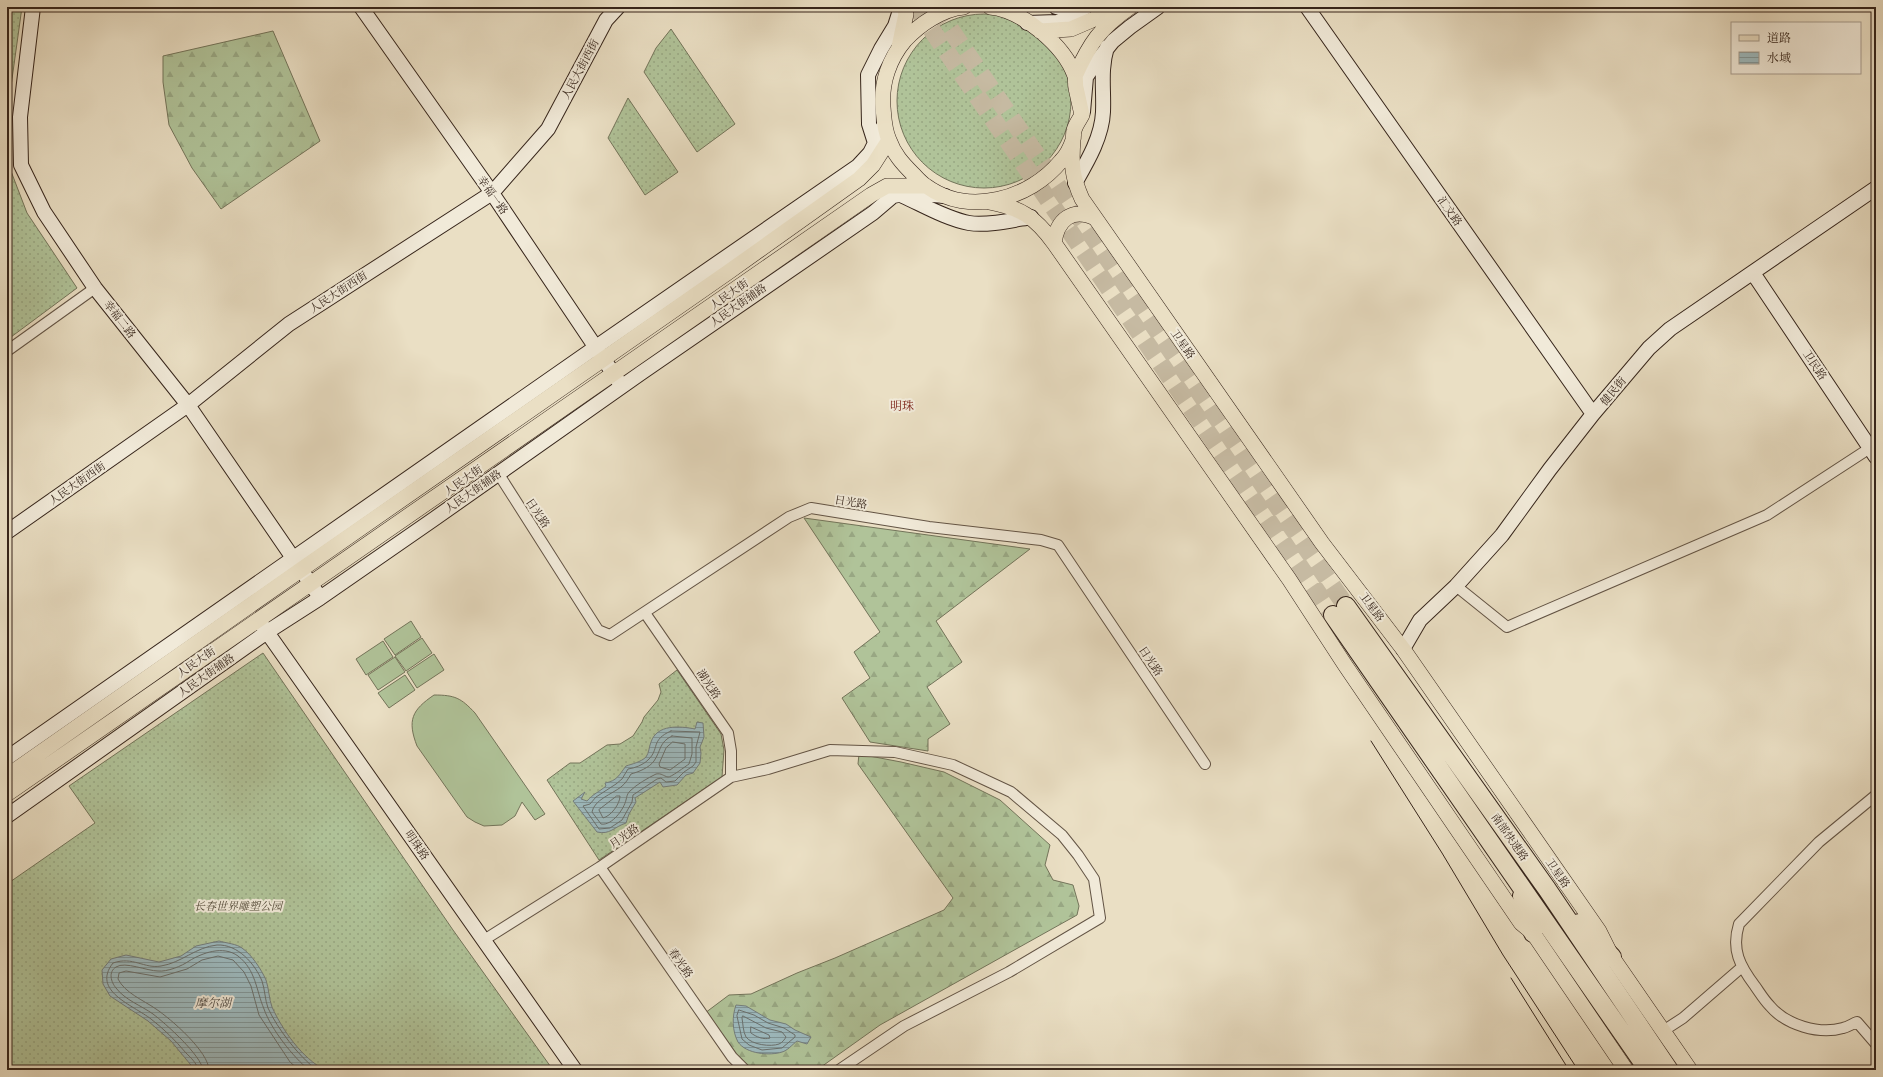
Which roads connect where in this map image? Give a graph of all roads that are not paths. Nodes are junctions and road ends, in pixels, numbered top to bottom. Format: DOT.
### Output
graph roads {
  1 [pos="33,7"];
  2 [pos="361,7"];
  3 [pos="618,7"];
  4 [pos="901,7"];
  5 [pos="904,7"];
  6 [pos="959,7"];
  7 [pos="964,7"];
  8 [pos="990,7"];
  9 [pos="1056,7"];
  10 [pos="1116,7"];
  11 [pos="1130,7"];
  12 [pos="1158,7"];
  13 [pos="1307,7"];
  14 [pos="1081,10"];
  15 [pos="1027,23"];
  16 [pos="1040,31"];
  17 [pos="1107,47"];
  18 [pos="898,48"];
  19 [pos="1076,76"];
  20 [pos="1082,115"];
  21 [pos="1073,140"];
  22 [pos="882,142"];
  23 [pos="1075,183"];
  24 [pos="926,186"];
  25 [pos="1876,188"];
  26 [pos="492,193"];
  27 [pos="900,195"];
  28 [pos="947,196"];
  29 [pos="989,202"];
  30 [pos="1031,217"];
  31 [pos="1095,218"];
  32 [pos="1054,243"];
  33 [pos="1753,273"];
  34 [pos="95,288"];
  35 [pos="7,351"];
  36 [pos="599,353"];
  37 [pos="618,381"];
  38 [pos="188,405"];
  39 [pos="1593,414"];
  40 [pos="1873,452"];
  41 [pos="498,473"];
  42 [pos="7,532"];
  43 [pos="298,563"];
  44 [pos="311,584"];
  45 [pos="1456,586"];
  46 [pos="320,598"];
  47 [pos="645,613"];
  48 [pos="262,626"];
  49 [pos="1403,649"];
  50 [pos="7,758"];
  51 [pos="1205,764"];
  52 [pos="7,776"];
  53 [pos="730,778"];
  54 [pos="7,794"];
  55 [pos="1876,795"];
  56 [pos="7,816"];
  57 [pos="600,867"];
  58 [pos="1518,882"];
  59 [pos="1547,889"];
  60 [pos="1533,933"];
  61 [pos="485,943"];
  62 [pos="1612,956"];
  63 [pos="1742,968"];
  64 [pos="1663,1031"];
  65 [pos="1876,1044"];
  66 [pos="575,1070"];
  67 [pos="744,1070"];
  68 [pos="839,1070"];
  69 [pos="1626,1070"];
  70 [pos="1648,1070"];
  71 [pos="1669,1070"];
  72 [pos="1690,1070"];
  1 -- 34 [label="street, 幸福二路"];
  2 -- 26 [label="street, 幸福一路"];
  3 -- 26 [label="street, 人民大街西街"];
  4 -- 22 [label="street"];
  5 -- 18 [label="main road"];
  6 -- 7 [label="main road"];
  6 -- 18 [label="main road"];
  8 -- 15 [label="main road"];
  9 -- 14 [label="street"];
  10 -- 16 [label="main road"];
  11 -- 19 [label="main road"];
  12 -- 17 [label="street"];
  13 -- 39 [label="street, 汇文路"];
  14 -- 15 [label="street"];
  15 -- 16 [label="main road"];
  16 -- 19 [label="main road"];
  17 -- 20 [label="street"];
  17 -- 23 [label="street"];
  18 -- 22 [label="main road"];
  19 -- 20 [label="main road"];
  20 -- 21 [label="main road"];
  21 -- 23 [label="main road, 卫星路"];
  21 -- 29 [label="main road"];
  22 -- 24 [label="main road"];
  22 -- 36 [label="main road, 人民大街"];
  23 -- 31 [label="main road, 卫星路"];
  24 -- 28 [label="main road"];
  24 -- 37 [label="main road, 人民大街"];
  25 -- 33 [label="street, 健民街"];
  26 -- 36 [label="street, 幸福一路"];
  26 -- 38 [label="street, 人民大街西街"];
  27 -- 28 [label="street, 人民大街辅路"];
  27 -- 30 [label="street"];
  27 -- 37 [label="street, 人民大街辅路"];
  28 -- 29 [label="main road"];
  29 -- 30 [label="main road"];
  30 -- 32 [label="main road"];
  31 -- 32 [label="main road"];
  31 -- 49 [label="main road, 卫星路"];
  32 -- 60 [label="main road"];
  33 -- 39 [label="street, 健民街"];
  33 -- 40 [label="street, 卫民路"];
  34 -- 35 [label="street"];
  34 -- 38 [label="street, 幸福二路"];
  36 -- 37 [label="street, 幸福一路"];
  36 -- 43 [label="main road, 人民大街"];
  37 -- 41 [label="street, 人民大街辅路"];
  37 -- 44 [label="main road, 人民大街"];
  38 -- 42 [label="street, 人民大街西街"];
  38 -- 43 [label="street, 幸福二路"];
  39 -- 45 [label="street, 健民街"];
  40 -- 45 [label="street"];
  41 -- 46 [label="street, 人民大街辅路"];
  41 -- 47 [label="street, 日光路"];
  43 -- 44 [label="street, 幸福二路"];
  43 -- 50 [label="street"];
  43 -- 52 [label="main road, 人民大街"];
  44 -- 46 [label="street, 幸福二路"];
  44 -- 48 [label="main road, 人民大街"];
  45 -- 49 [label="street, 健民街"];
  46 -- 48 [label="street, 人民大街辅路"];
  47 -- 51 [label="street, 日光路"];
  47 -- 53 [label="street, 湖光路"];
  48 -- 54 [label="main road, 人民大街"];
  48 -- 56 [label="street, 人民大街辅路"];
  48 -- 61 [label="street, 明珠路"];
  49 -- 62 [label="main road, 卫星路"];
  53 -- 57 [label="street, 月光路"];
  53 -- 68 [label="street"];
  55 -- 63 [label="street"];
  57 -- 61 [label="street, 月光路"];
  57 -- 67 [label="street, 春光路"];
  58 -- 59 [label="highway, 南部快速路"];
  58 -- 60 [label="highway"];
  58 -- 70 [label="highway, 南部快速路"];
  59 -- 62 [label="highway"];
  59 -- 71 [label="highway, 南部快速路"];
  60 -- 69 [label="main road"];
  61 -- 66 [label="street, 明珠路"];
  62 -- 64 [label="main road, 卫星路"];
  63 -- 64 [label="street"];
  63 -- 65 [label="street"];
  64 -- 72 [label="main road, 卫星路"];
}
